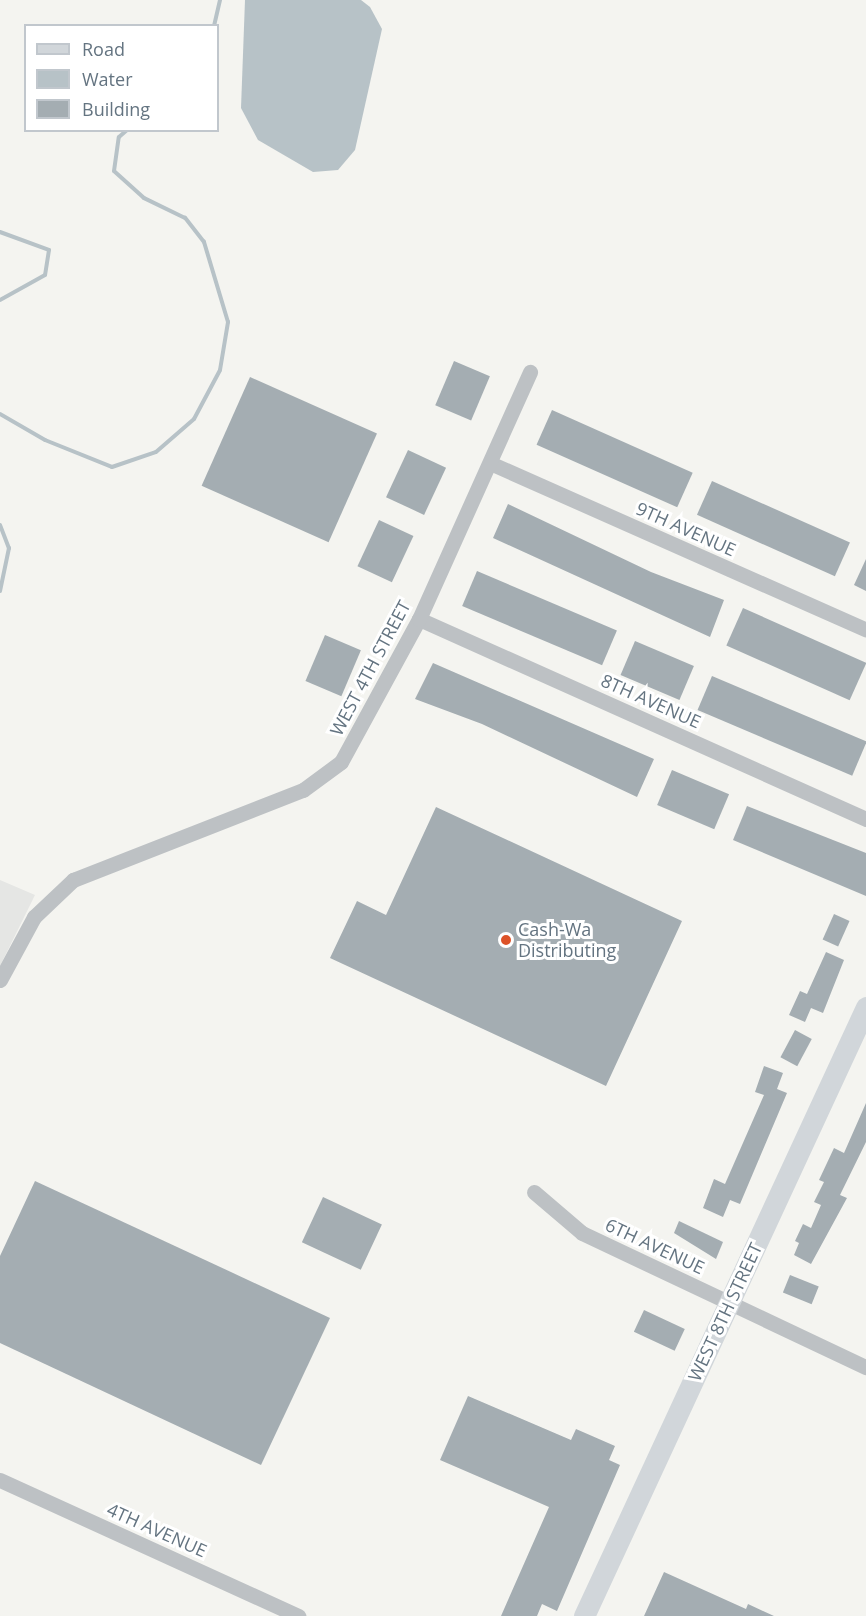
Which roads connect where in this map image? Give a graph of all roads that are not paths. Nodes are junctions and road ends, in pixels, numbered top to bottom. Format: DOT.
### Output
graph roads {
  1 [pos="530,372"];
  2 [pos="490,463"];
  3 [pos="419,618"];
  4 [pos="866,630"];
  5 [pos="866,819"];
  6 [pos="0,980"];
  7 [pos="866,1007"];
  8 [pos="534,1192"];
  9 [pos="729,1303"];
  10 [pos="866,1367"];
  11 [pos="0,1480"];
  12 [pos="298,1616"];
  13 [pos="584,1616"];
  1 -- 2 [label="street, WEST 4TH STREET"];
  2 -- 3 [label="street, WEST 4TH STREET"];
  2 -- 4 [label="street, 9TH AVENUE"];
  3 -- 5 [label="street, 8TH AVENUE"];
  3 -- 6 [label="street, WEST 4TH STREET"];
  7 -- 9 [label="street, WEST 8TH STREET"];
  8 -- 9 [label="street, 6TH AVENUE"];
  9 -- 10 [label="street, 6TH AVENUE"];
  9 -- 13 [label="street, WEST 8TH STREET"];
  11 -- 12 [label="street, 4TH AVENUE"];
}
